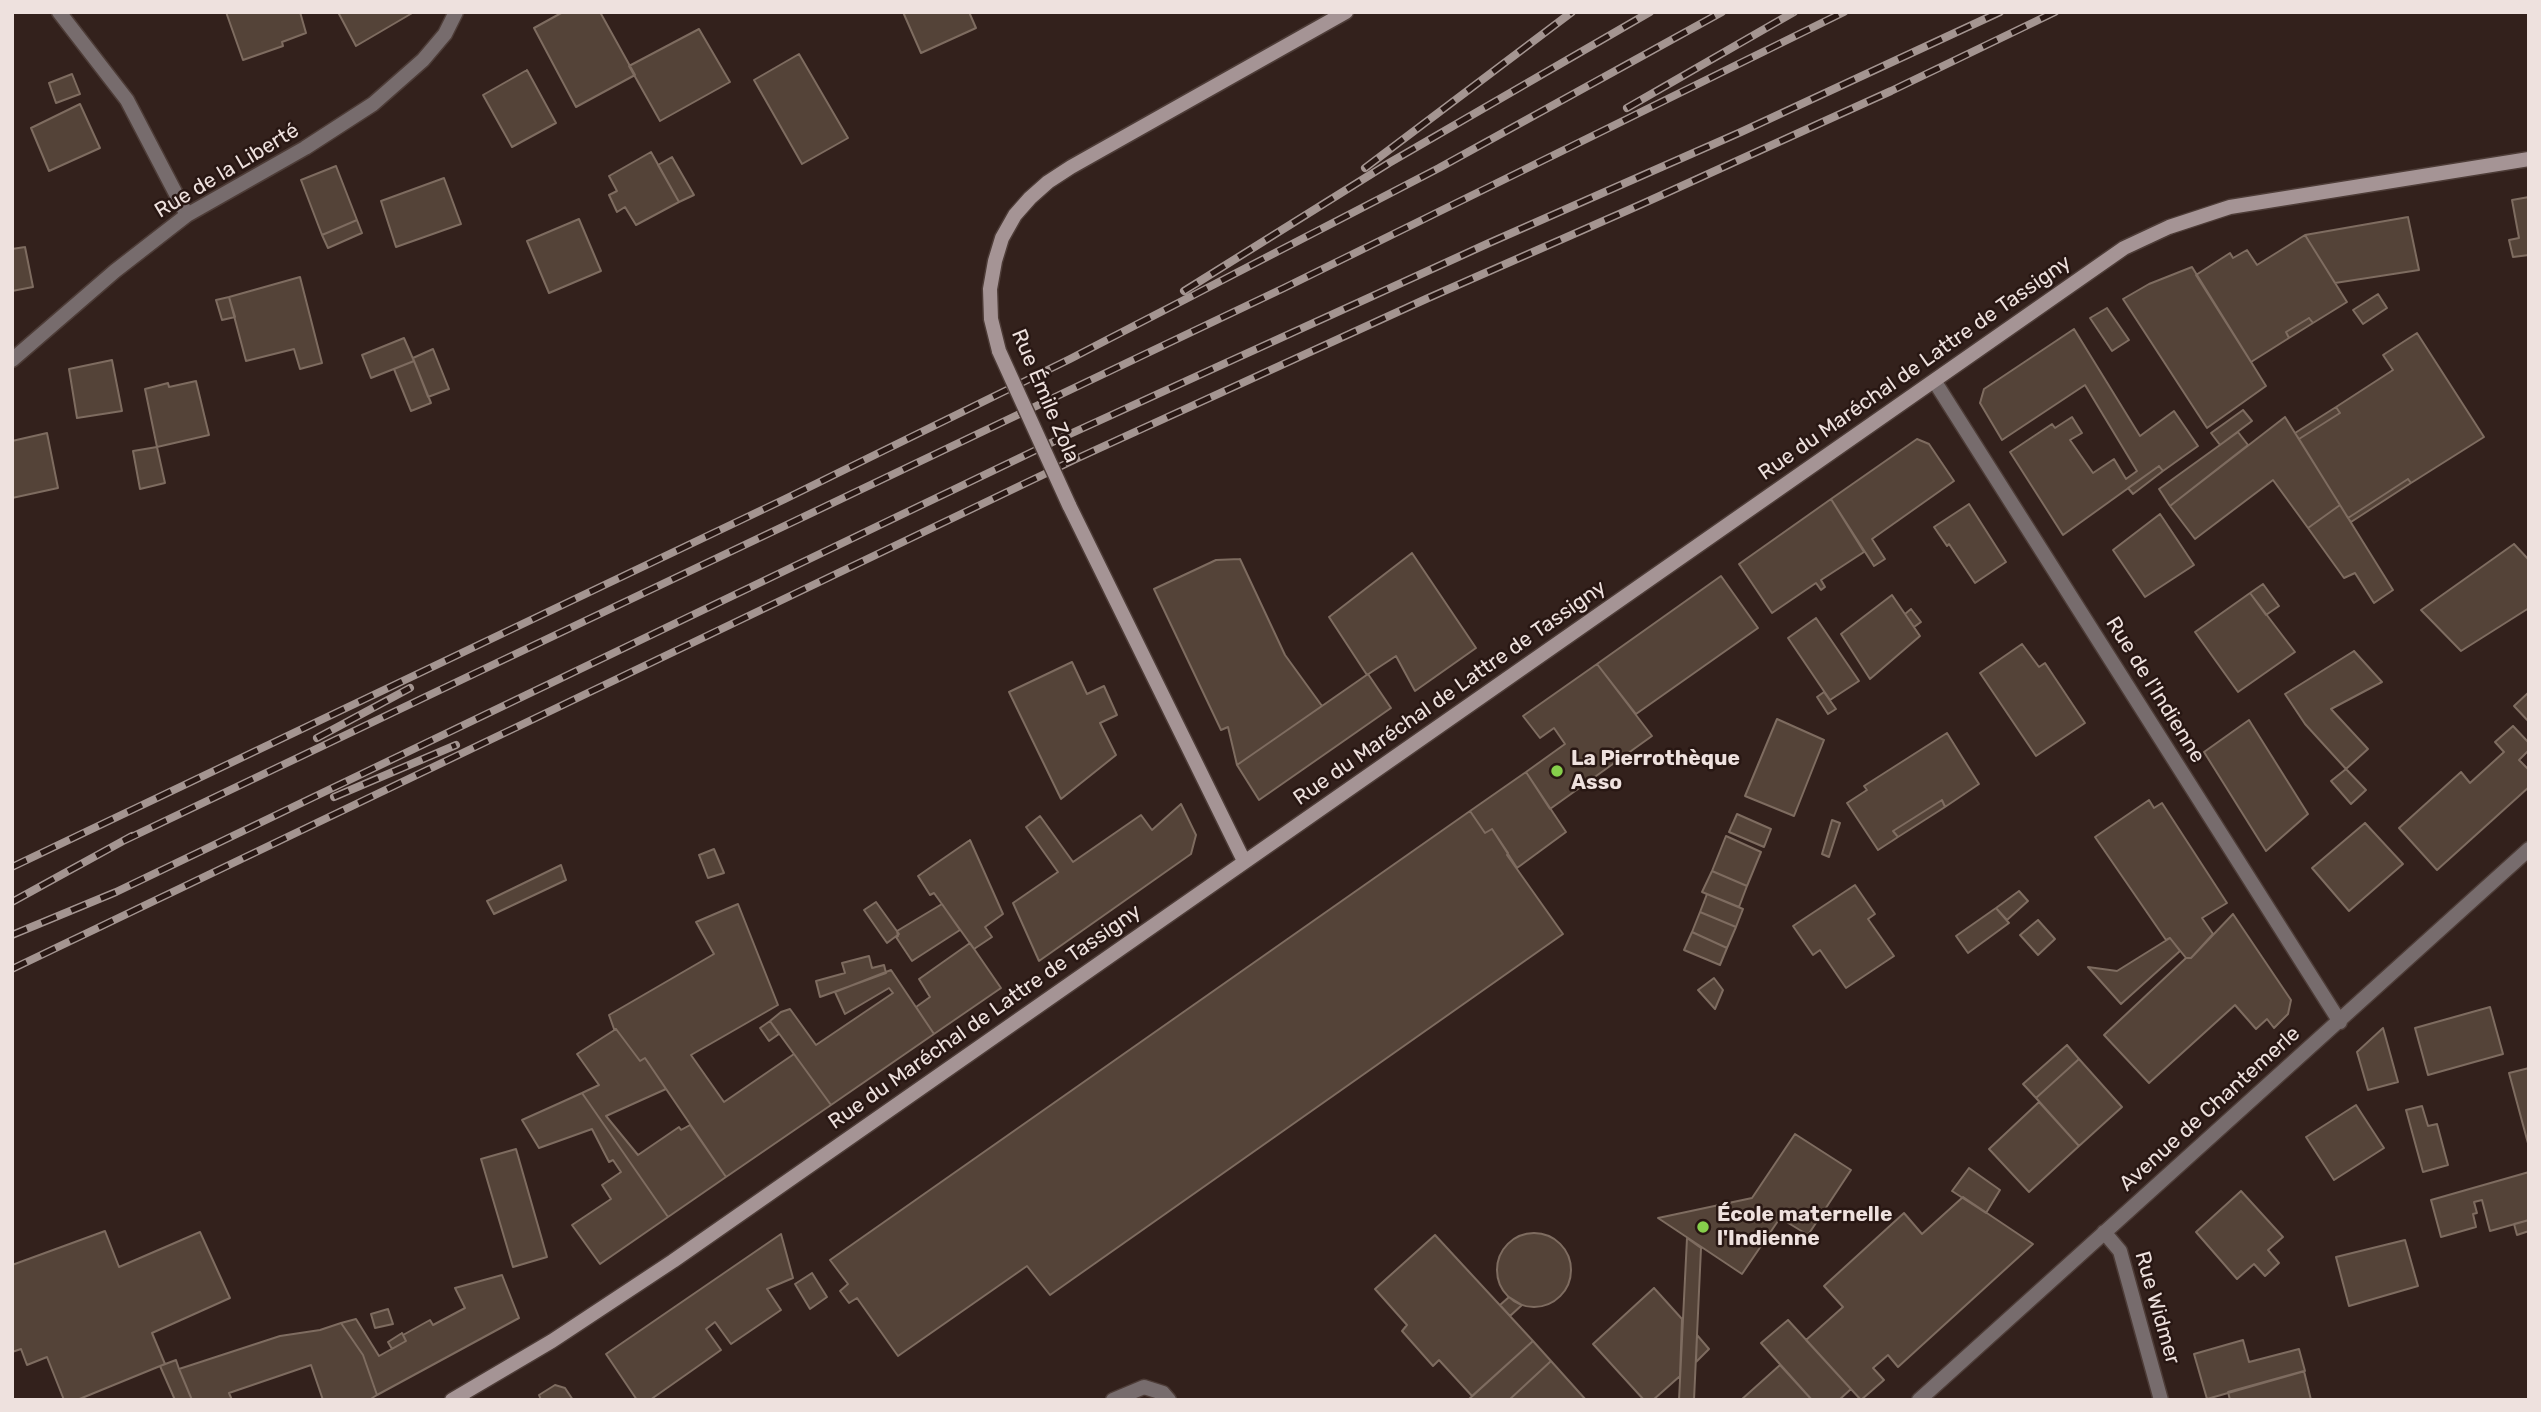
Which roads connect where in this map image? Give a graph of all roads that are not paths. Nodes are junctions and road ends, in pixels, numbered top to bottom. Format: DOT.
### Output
graph roads {
  1 [pos="59,12"];
  2 [pos="456,12"];
  3 [pos="1346,12"];
  4 [pos="2529,159"];
  5 [pos="187,215"];
  6 [pos="12,360"];
  7 [pos="1934,382"];
  8 [pos="2529,849"];
  9 [pos="1244,861"];
  10 [pos="2340,1022"];
  11 [pos="2104,1232"];
  12 [pos="452,1400"];
  13 [pos="1113,1400"];
  14 [pos="1169,1400"];
  15 [pos="1919,1400"];
  16 [pos="2161,1400"];
  1 -- 5 [label="street"];
  2 -- 5 [label="street, Rue de la Liberté"];
  3 -- 9 [label="main road, Rue Émile Zola, bridge"];
  4 -- 7 [label="main road, Rue du Maréchal de Lattre de Tassigny"];
  5 -- 6 [label="street, Rue de la Liberté"];
  7 -- 9 [label="main road, Rue du Maréchal de Lattre de Tassigny"];
  7 -- 10 [label="street, Rue de l'Indienne"];
  8 -- 10 [label="street, Avenue de Chantemerle"];
  9 -- 12 [label="main road, Rue du Maréchal de Lattre de Tassigny"];
  10 -- 11 [label="street, Avenue de Chantemerle"];
  11 -- 15 [label="street, Avenue de Chantemerle"];
  11 -- 16 [label="street, Rue Widmer"];
  13 -- 14 [label="street"];
}
